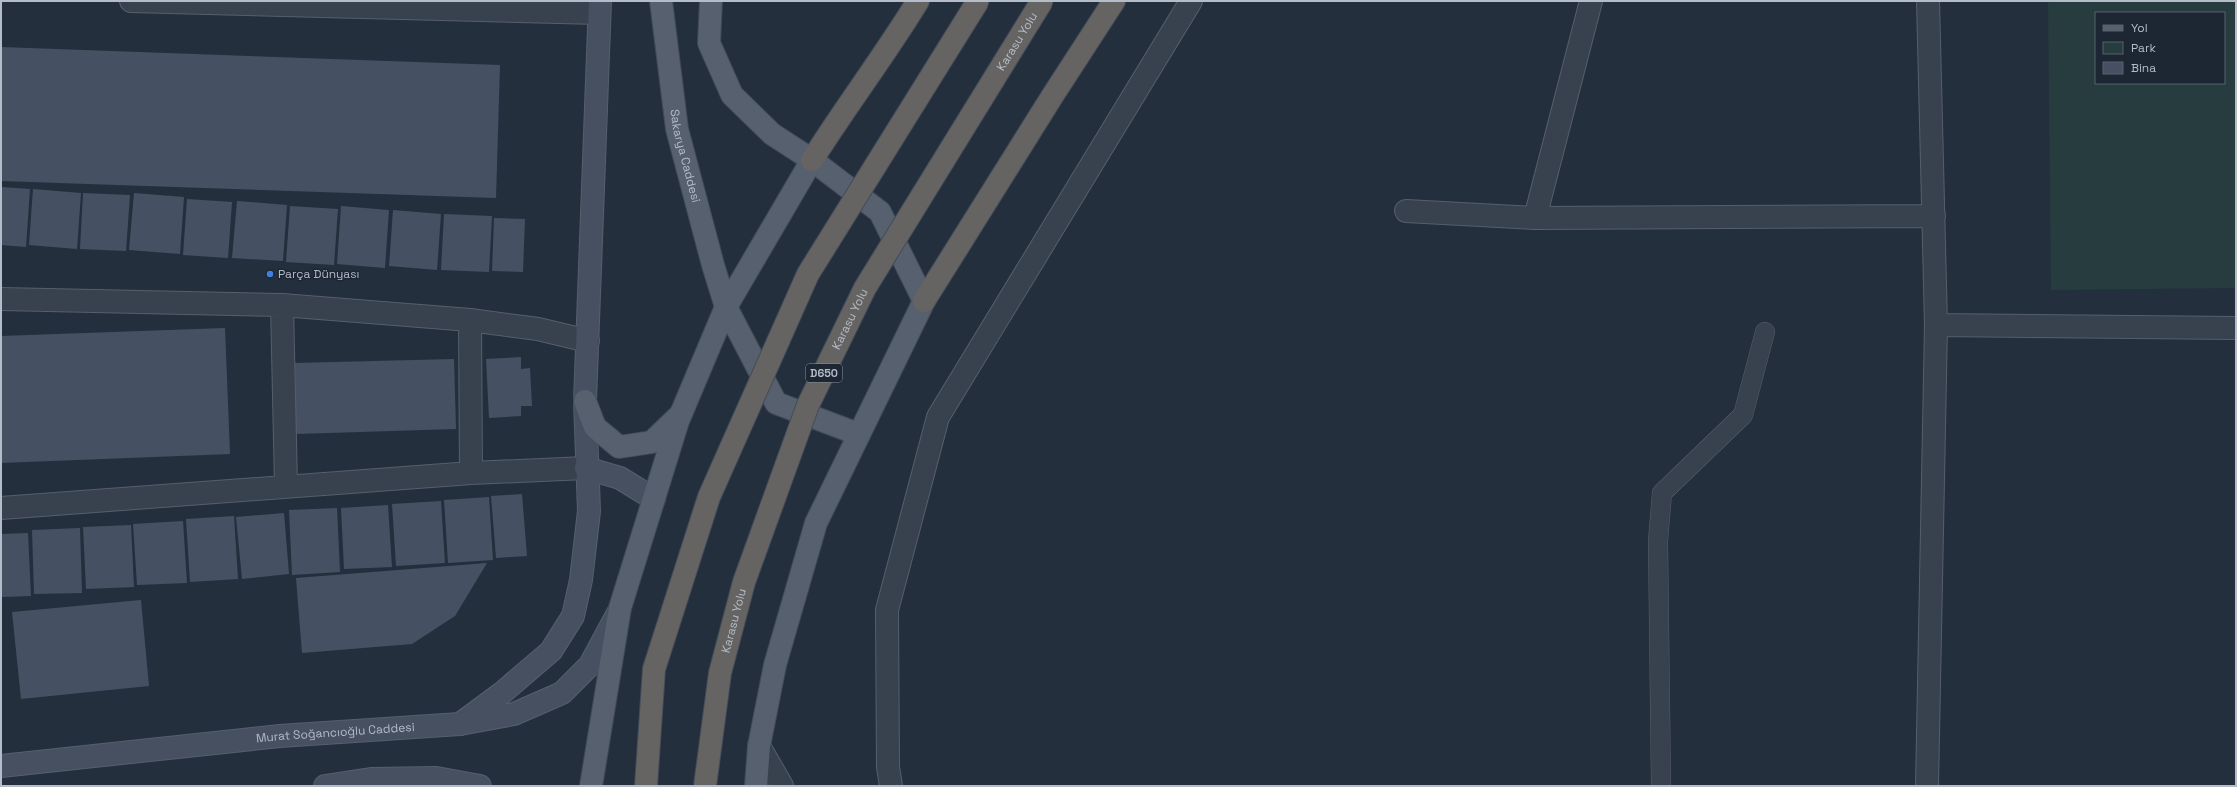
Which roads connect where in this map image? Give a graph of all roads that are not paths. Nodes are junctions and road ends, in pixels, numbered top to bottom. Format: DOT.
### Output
graph roads {
  1 [pos="131,1"];
  2 [pos="661,1"];
  3 [pos="711,1"];
  4 [pos="918,1"];
  5 [pos="978,1"];
  6 [pos="1042,1"];
  7 [pos="1114,1"];
  8 [pos="1191,1"];
  9 [pos="1591,1"];
  10 [pos="1928,1"];
  11 [pos="600,7"];
  12 [pos="812,160"];
  13 [pos="1406,211"];
  14 [pos="1934,216"];
  15 [pos="1535,218"];
  16 [pos="1,298"];
  17 [pos="924,302"];
  18 [pos="282,305"];
  19 [pos="726,307"];
  20 [pos="470,320"];
  21 [pos="1936,325"];
  22 [pos="2236,328"];
  23 [pos="1765,332"];
  24 [pos="588,341"];
  25 [pos="585,401"];
  26 [pos="681,414"];
  27 [pos="858,434"];
  28 [pos="586,468"];
  29 [pos="471,473"];
  30 [pos="286,486"];
  31 [pos="654,499"];
  32 [pos="1,508"];
  33 [pos="620,608"];
  34 [pos="460,724"];
  35 [pos="759,746"];
  36 [pos="1,766"];
  37 [pos="326,786"];
  38 [pos="480,786"];
  39 [pos="591,786"];
  40 [pos="646,786"];
  41 [pos="705,786"];
  42 [pos="756,786"];
  43 [pos="782,786"];
  44 [pos="891,786"];
  45 [pos="1661,786"];
  46 [pos="1927,786"];
  1 -- 11 [label="street"];
  2 -- 19 [label="main road, Sakarya Caddesi"];
  3 -- 12 [label="main road"];
  4 -- 12 [label="highway"];
  5 -- 40 [label="highway, bridge"];
  6 -- 41 [label="highway, Karasu Yolu / D650, bridge"];
  7 -- 17 [label="highway"];
  8 -- 44 [label="street"];
  9 -- 15 [label="street"];
  10 -- 14 [label="street"];
  11 -- 24 [label="main road"];
  12 -- 17 [label="main road"];
  12 -- 19 [label="main road"];
  13 -- 15 [label="street"];
  14 -- 15 [label="street"];
  14 -- 21 [label="street"];
  16 -- 18 [label="street"];
  17 -- 27 [label="main road"];
  18 -- 20 [label="street"];
  18 -- 30 [label="street"];
  19 -- 26 [label="main road"];
  19 -- 27 [label="main road, Sakarya Caddesi"];
  20 -- 24 [label="street"];
  20 -- 29 [label="street"];
  21 -- 22 [label="street"];
  21 -- 46 [label="street"];
  23 -- 45 [label="lane"];
  24 -- 25 [label="main road"];
  25 -- 26 [label="main road"];
  25 -- 28 [label="main road"];
  26 -- 31 [label="main road"];
  27 -- 35 [label="main road"];
  28 -- 29 [label="street"];
  28 -- 31 [label="main road"];
  28 -- 34 [label="main road"];
  29 -- 30 [label="street"];
  30 -- 32 [label="street"];
  31 -- 33 [label="main road"];
  33 -- 34 [label="main road, Murat Soğancıoğlu Caddesi"];
  33 -- 39 [label="main road"];
  34 -- 36 [label="main road, Murat Soğancıoğlu Caddesi"];
  35 -- 42 [label="main road"];
  35 -- 43 [label="street"];
  37 -- 38 [label="main road"];
}
